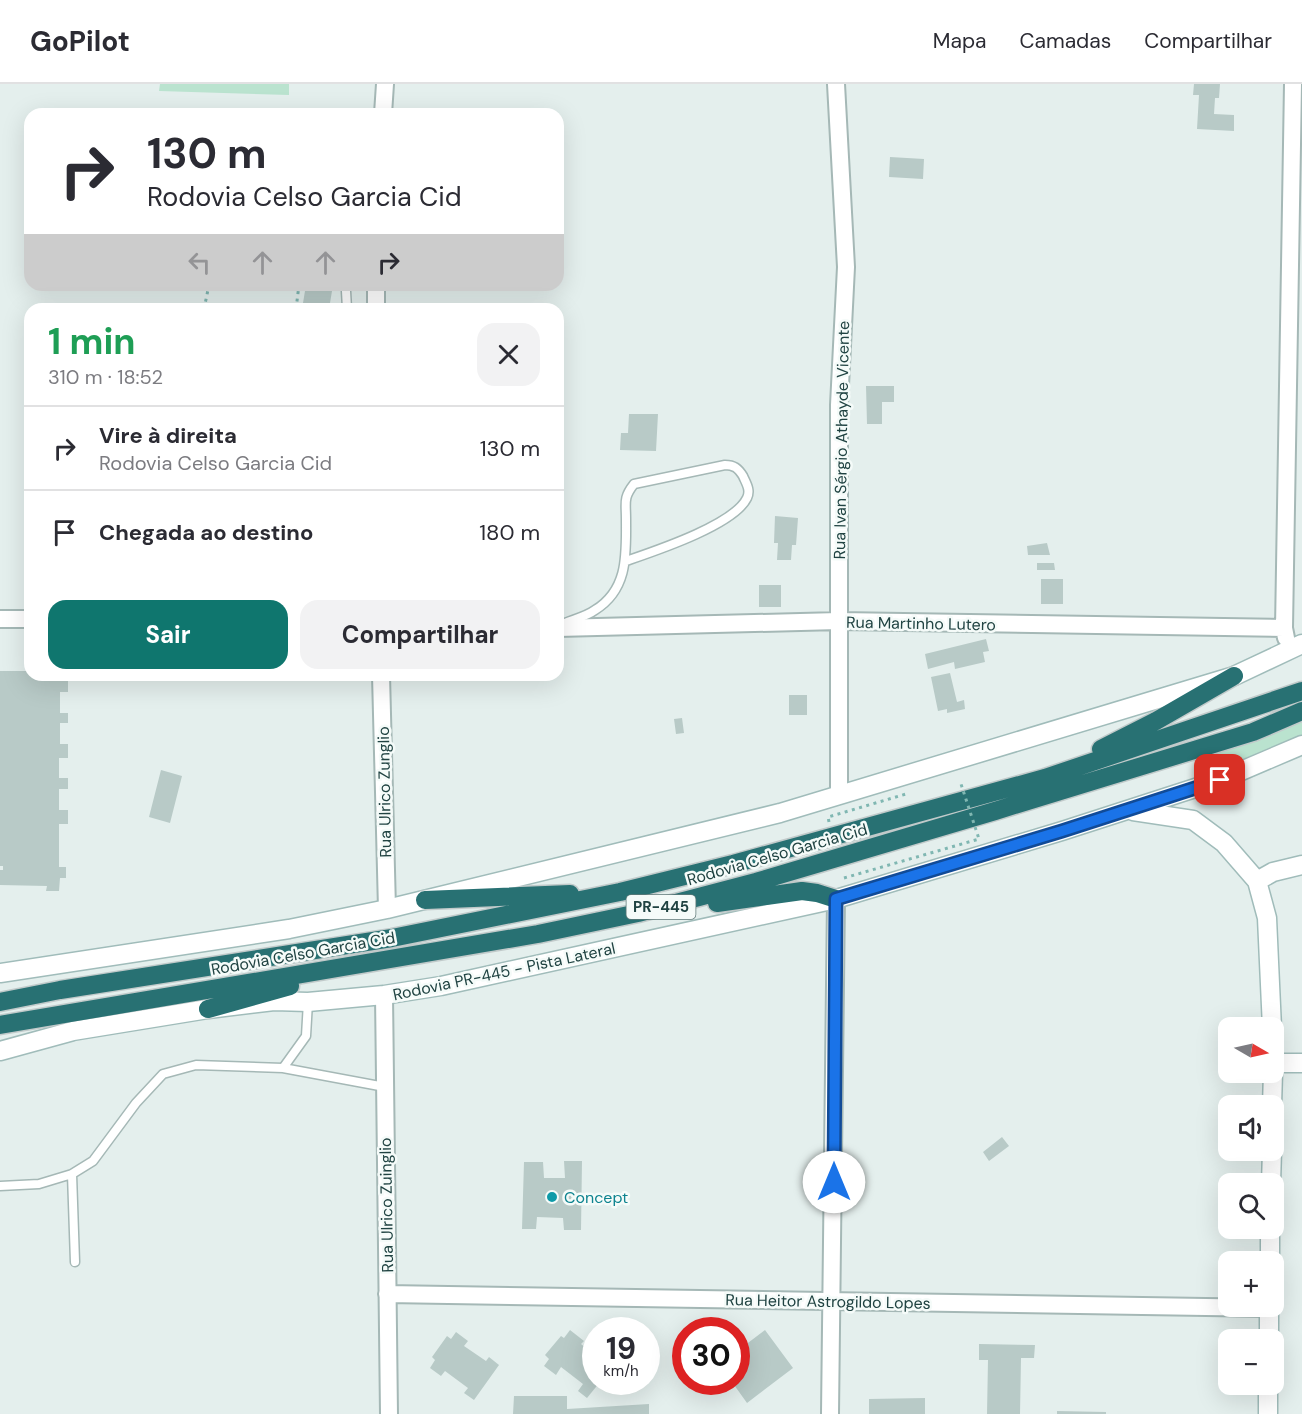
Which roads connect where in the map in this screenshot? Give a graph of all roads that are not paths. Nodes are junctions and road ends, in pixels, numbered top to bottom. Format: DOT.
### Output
graph roads {
  1 [pos="385,84"];
  2 [pos="836,84"];
  3 [pos="1293,84"];
  4 [pos="383,108"];
  5 [pos="1297,180"];
  6 [pos="346,291"];
  7 [pos="347,303"];
  8 [pos="626,561"];
  9 [pos="0,619"];
  10 [pos="24,619"];
  11 [pos="840,621"];
  12 [pos="564,624"];
  13 [pos="564,627"];
  14 [pos="1284,628"];
  15 [pos="1295,647"];
  16 [pos="1234,676"];
  17 [pos="381,681"];
  18 [pos="1302,691"];
  19 [pos="1302,711"];
  20 [pos="1302,745"];
  21 [pos="1045,778"];
  22 [pos="839,795"];
  23 [pos="1129,810"];
  24 [pos="1302,865"];
  25 [pos="1257,880"];
  26 [pos="620,892"];
  27 [pos="836,899"];
  28 [pos="425,900"];
  29 [pos="387,909"];
  30 [pos="638,913"];
  31 [pos="382,960"];
  32 [pos="0,973"];
  33 [pos="384,995"];
  34 [pos="0,1002"];
  35 [pos="308,1002"];
  36 [pos="208,1009"];
  37 [pos="1272,1017"];
  38 [pos="0,1024"];
  39 [pos="0,1051"];
  40 [pos="1284,1063"];
  41 [pos="1302,1063"];
  42 [pos="283,1068"];
  43 [pos="385,1087"];
  44 [pos="72,1174"];
  45 [pos="0,1186"];
  46 [pos="75,1262"];
  47 [pos="387,1294"];
  48 [pos="833,1300"];
  49 [pos="1218,1306"];
  50 [pos="1268,1395"];
  51 [pos="389,1414"];
  52 [pos="830,1414"];
  53 [pos="1268,1414"];
  1 -- 4 [label="street"];
  2 -- 11 [label="street, Rua Ivan Sérgio Athayde Vicente"];
  3 -- 5 [label="street"];
  5 -- 14 [label="street"];
  6 -- 7 [label="lane"];
  8 -- 8 [label="lane"];
  8 -- 12 [label="lane"];
  9 -- 10 [label="street"];
  11 -- 13 [label="street, Rua Martinho Lutero"];
  11 -- 14 [label="street, Rua Martinho Lutero"];
  11 -- 22 [label="street, Rua Ivan Sérgio Athayde Vicente"];
  14 -- 15 [label="street"];
  15 -- 16 [label="street"];
  16 -- 21 [label="highway"];
  16 -- 22 [label="street"];
  17 -- 29 [label="street, Rua Ulrico Zunglio"];
  18 -- 21 [label="highway, Rodovia Celso Garcia Cid / PR-445"];
  19 -- 30 [label="highway, Rodovia Celso Garcia Cid / PR-445"];
  20 -- 23 [label="street"];
  21 -- 26 [label="highway, Rodovia Celso Garcia Cid / PR-445"];
  22 -- 28 [label="street"];
  23 -- 25 [label="street"];
  23 -- 27 [label="street"];
  24 -- 25 [label="street"];
  25 -- 37 [label="street"];
  26 -- 28 [label="highway"];
  26 -- 34 [label="highway, Rodovia Celso Garcia Cid / PR-445"];
  27 -- 30 [label="highway"];
  27 -- 33 [label="street, Rodovia PR-445 - Pista Lateral"];
  27 -- 48 [label="street"];
  28 -- 29 [label="street"];
  29 -- 32 [label="street"];
  30 -- 31 [label="highway, Rodovia Celso Garcia Cid / PR-445"];
  31 -- 36 [label="highway"];
  31 -- 38 [label="highway, Rodovia Celso Garcia Cid / PR-445"];
  33 -- 35 [label="street, Rodovia PR-445 - Pista Lateral"];
  33 -- 43 [label="street, Rua Ulrico Zuinglio"];
  35 -- 36 [label="street, Rodovia PR-445 - Pista Lateral"];
  35 -- 42 [label="lane"];
  36 -- 39 [label="street, Rodovia PR-445 - Pista Lateral"];
  40 -- 41 [label="street"];
  42 -- 43 [label="lane"];
  42 -- 44 [label="lane"];
  43 -- 47 [label="street, Rua Ulrico Zuinglio"];
  44 -- 45 [label="lane"];
  44 -- 46 [label="lane"];
  47 -- 48 [label="street, Rua Heitor Astrogildo Lopes"];
  47 -- 51 [label="street, Rua Ulrico Zuinglio"];
  48 -- 49 [label="street, Rua Heitor Astrogildo Lopes"];
  48 -- 52 [label="street"];
  50 -- 53 [label="street"];
}
